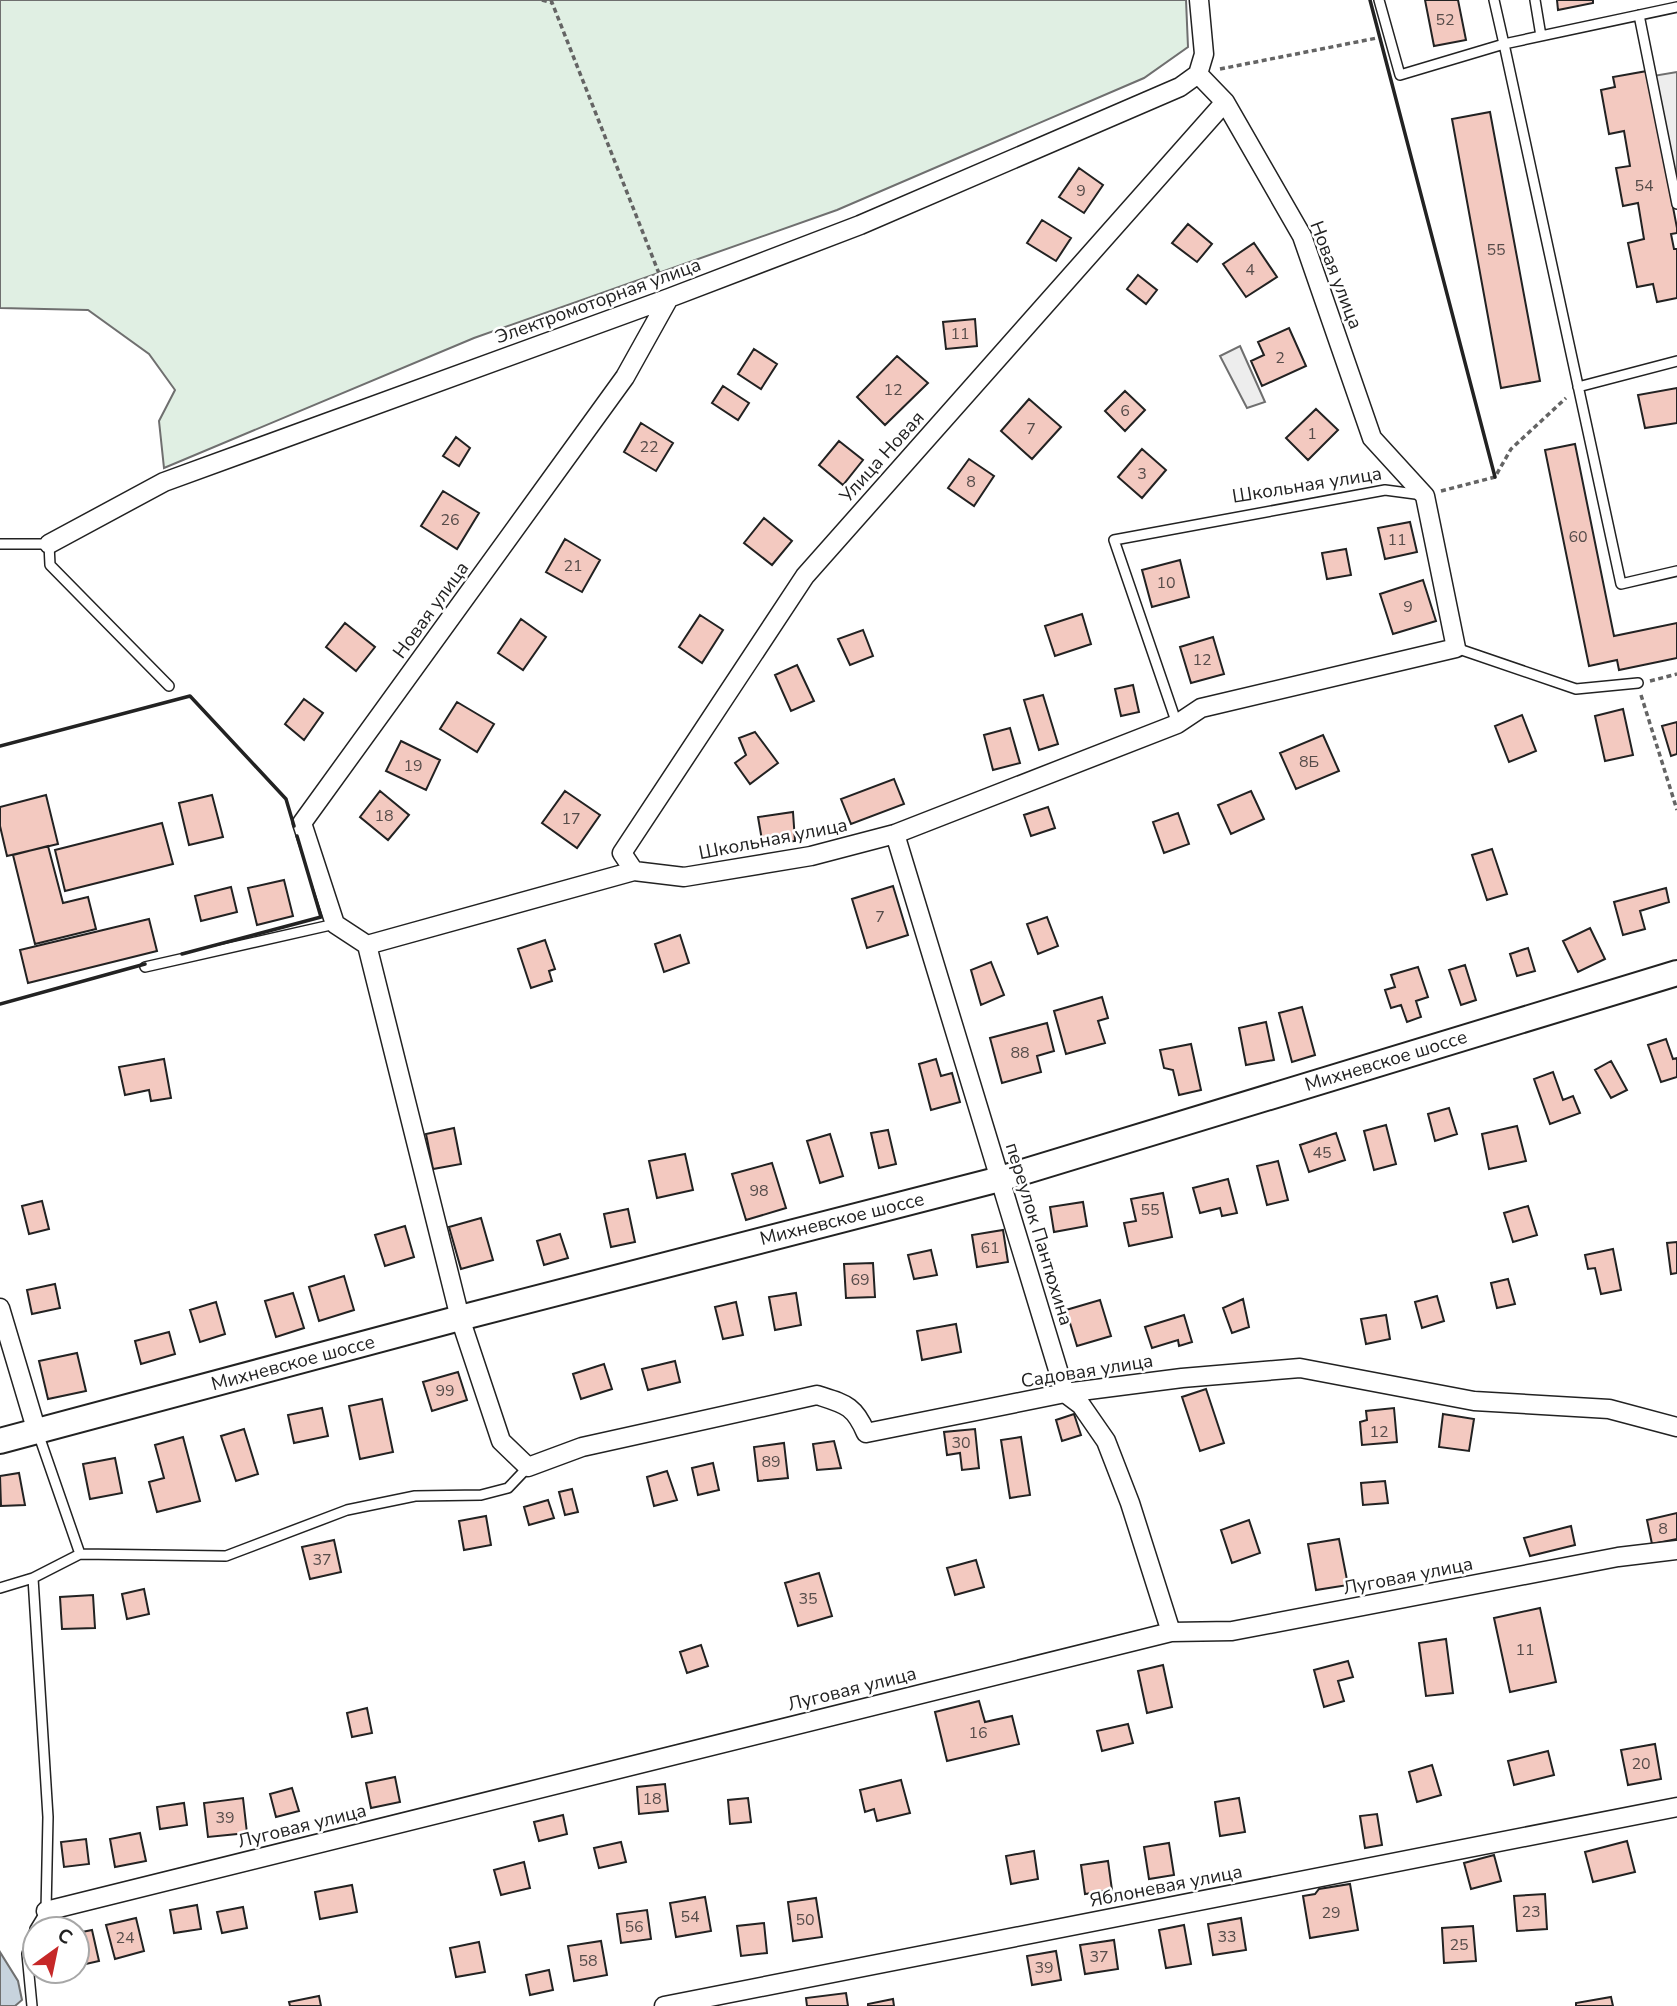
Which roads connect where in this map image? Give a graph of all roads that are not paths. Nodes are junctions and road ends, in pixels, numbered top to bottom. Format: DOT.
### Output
graph roads {
  1 [pos="1199,0"];
  2 [pos="1379,0"];
  3 [pos="1494,0"];
  4 [pos="1535,0"];
  5 [pos="1677,7"];
  6 [pos="1639,15"];
  7 [pos="1541,36"];
  8 [pos="1504,44"];
  9 [pos="1198,74"];
  10 [pos="1225,102"];
  11 [pos="1677,204"];
  12 [pos="669,298"];
  13 [pos="1677,361"];
  14 [pos="1578,387"];
  15 [pos="1424,495"];
  16 [pos="0,544"];
  17 [pos="49,544"];
  18 [pos="1677,571"];
  19 [pos="1456,648"];
  20 [pos="1638,684"];
  21 [pos="169,686"];
  22 [pos="1177,724"];
  23 [pos="895,834"];
  24 [pos="634,871"];
  25 [pos="335,924"];
  26 [pos="367,945"];
  27 [pos="145,967"];
  28 [pos="1677,973"];
  29 [pos="1000,1179"];
  30 [pos="0,1308"];
  31 [pos="460,1318"];
  32 [pos="1065,1393"];
  33 [pos="1677,1427"];
  34 [pos="37,1432"];
  35 [pos="0,1441"];
  36 [pos="528,1467"];
  37 [pos="1677,1550"];
  38 [pos="80,1554"];
  39 [pos="33,1577"];
  40 [pos="0,1588"];
  41 [pos="1171,1632"];
  42 [pos="1677,1807"];
  43 [pos="46,1911"];
  44 [pos="44,1915"];
  45 [pos="30,1985"];
  46 [pos="32,2006"];
  47 [pos="664,2006"];
  1 -- 9 [label="street"];
  2 -- 8 [label="lane"];
  3 -- 8 [label="lane"];
  4 -- 7 [label="lane"];
  5 -- 6 [label="lane"];
  6 -- 7 [label="lane"];
  6 -- 11 [label="lane"];
  7 -- 8 [label="lane"];
  8 -- 14 [label="lane"];
  9 -- 10 [label="street, Новая улица"];
  9 -- 12 [label="street, Электромоторная улица"];
  10 -- 15 [label="street, Новая улица"];
  10 -- 24 [label="street, Улица Новая"];
  12 -- 17 [label="street, Электромоторная улица"];
  12 -- 25 [label="street, Новая улица"];
  13 -- 14 [label="lane"];
  14 -- 18 [label="lane"];
  15 -- 19 [label="street"];
  15 -- 22 [label="lane, Школьная улица"];
  16 -- 17 [label="lane"];
  17 -- 21 [label="lane"];
  19 -- 20 [label="lane"];
  19 -- 22 [label="street, Школьная улица"];
  22 -- 23 [label="street, Школьная улица"];
  23 -- 24 [label="street, Школьная улица"];
  23 -- 29 [label="street, переулок Пантюхина"];
  24 -- 26 [label="street, Школьная улица"];
  25 -- 26 [label="street"];
  25 -- 27 [label="lane"];
  26 -- 31 [label="street"];
  28 -- 29 [label="street, Михневское шоссе"];
  29 -- 31 [label="street, Михневское шоссе"];
  29 -- 32 [label="street, переулок Пантюхина"];
  30 -- 34 [label="street"];
  31 -- 34 [label="street, Михневское шоссе"];
  31 -- 36 [label="street"];
  32 -- 33 [label="street, Садовая улица"];
  32 -- 36 [label="street, Садовая улица"];
  32 -- 41 [label="street, переулок Пантюхина"];
  34 -- 35 [label="street, Михневское шоссе"];
  34 -- 38 [label="lane"];
  36 -- 38 [label="lane"];
  37 -- 41 [label="street, Луговая улица"];
  38 -- 39 [label="lane"];
  39 -- 40 [label="lane"];
  39 -- 43 [label="lane"];
  41 -- 43 [label="street, Луговая улица"];
  42 -- 47 [label="street, Яблоневая улица"];
  43 -- 44 [label="lane"];
  45 -- 46 [label="lane"];
}
